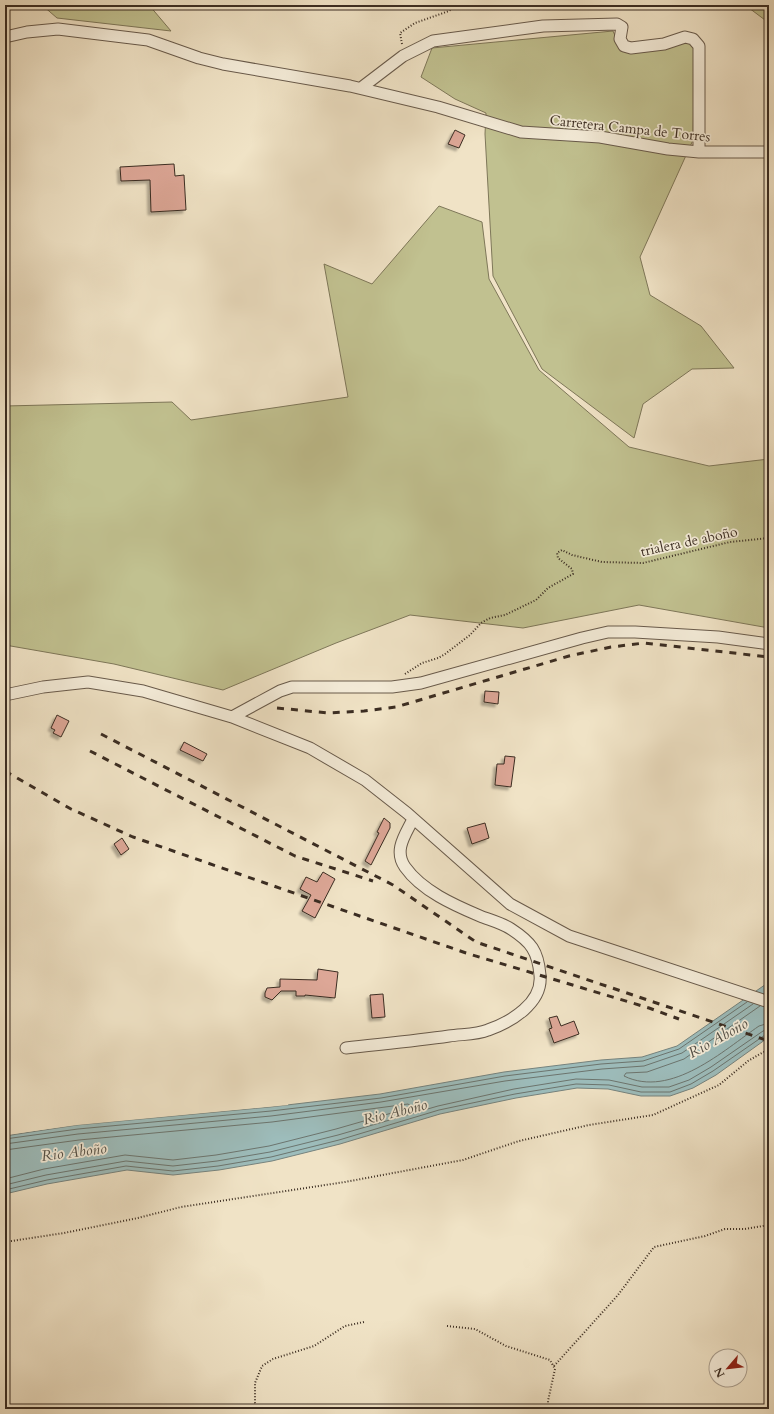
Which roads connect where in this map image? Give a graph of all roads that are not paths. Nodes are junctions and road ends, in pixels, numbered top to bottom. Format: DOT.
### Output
graph roads {
  1 [pos="5,37"];
  2 [pos="361,88"];
  3 [pos="699,152"];
  4 [pos="769,152"];
  5 [pos="769,644"];
  6 [pos="5,695"];
  7 [pos="232,717"];
  8 [pos="413,819"];
  9 [pos="769,1002"];
  10 [pos="346,1048"];
  1 -- 2 [label="street, Carretera Campa de Torres"];
  2 -- 3 [label="street, Carretera Campa de Torres"];
  2 -- 3 [label="street"];
  3 -- 4 [label="street, Carretera Campa de Torres"];
  5 -- 7 [label="street"];
  6 -- 7 [label="street"];
  7 -- 8 [label="street"];
  8 -- 9 [label="street"];
  8 -- 10 [label="street"];
}
